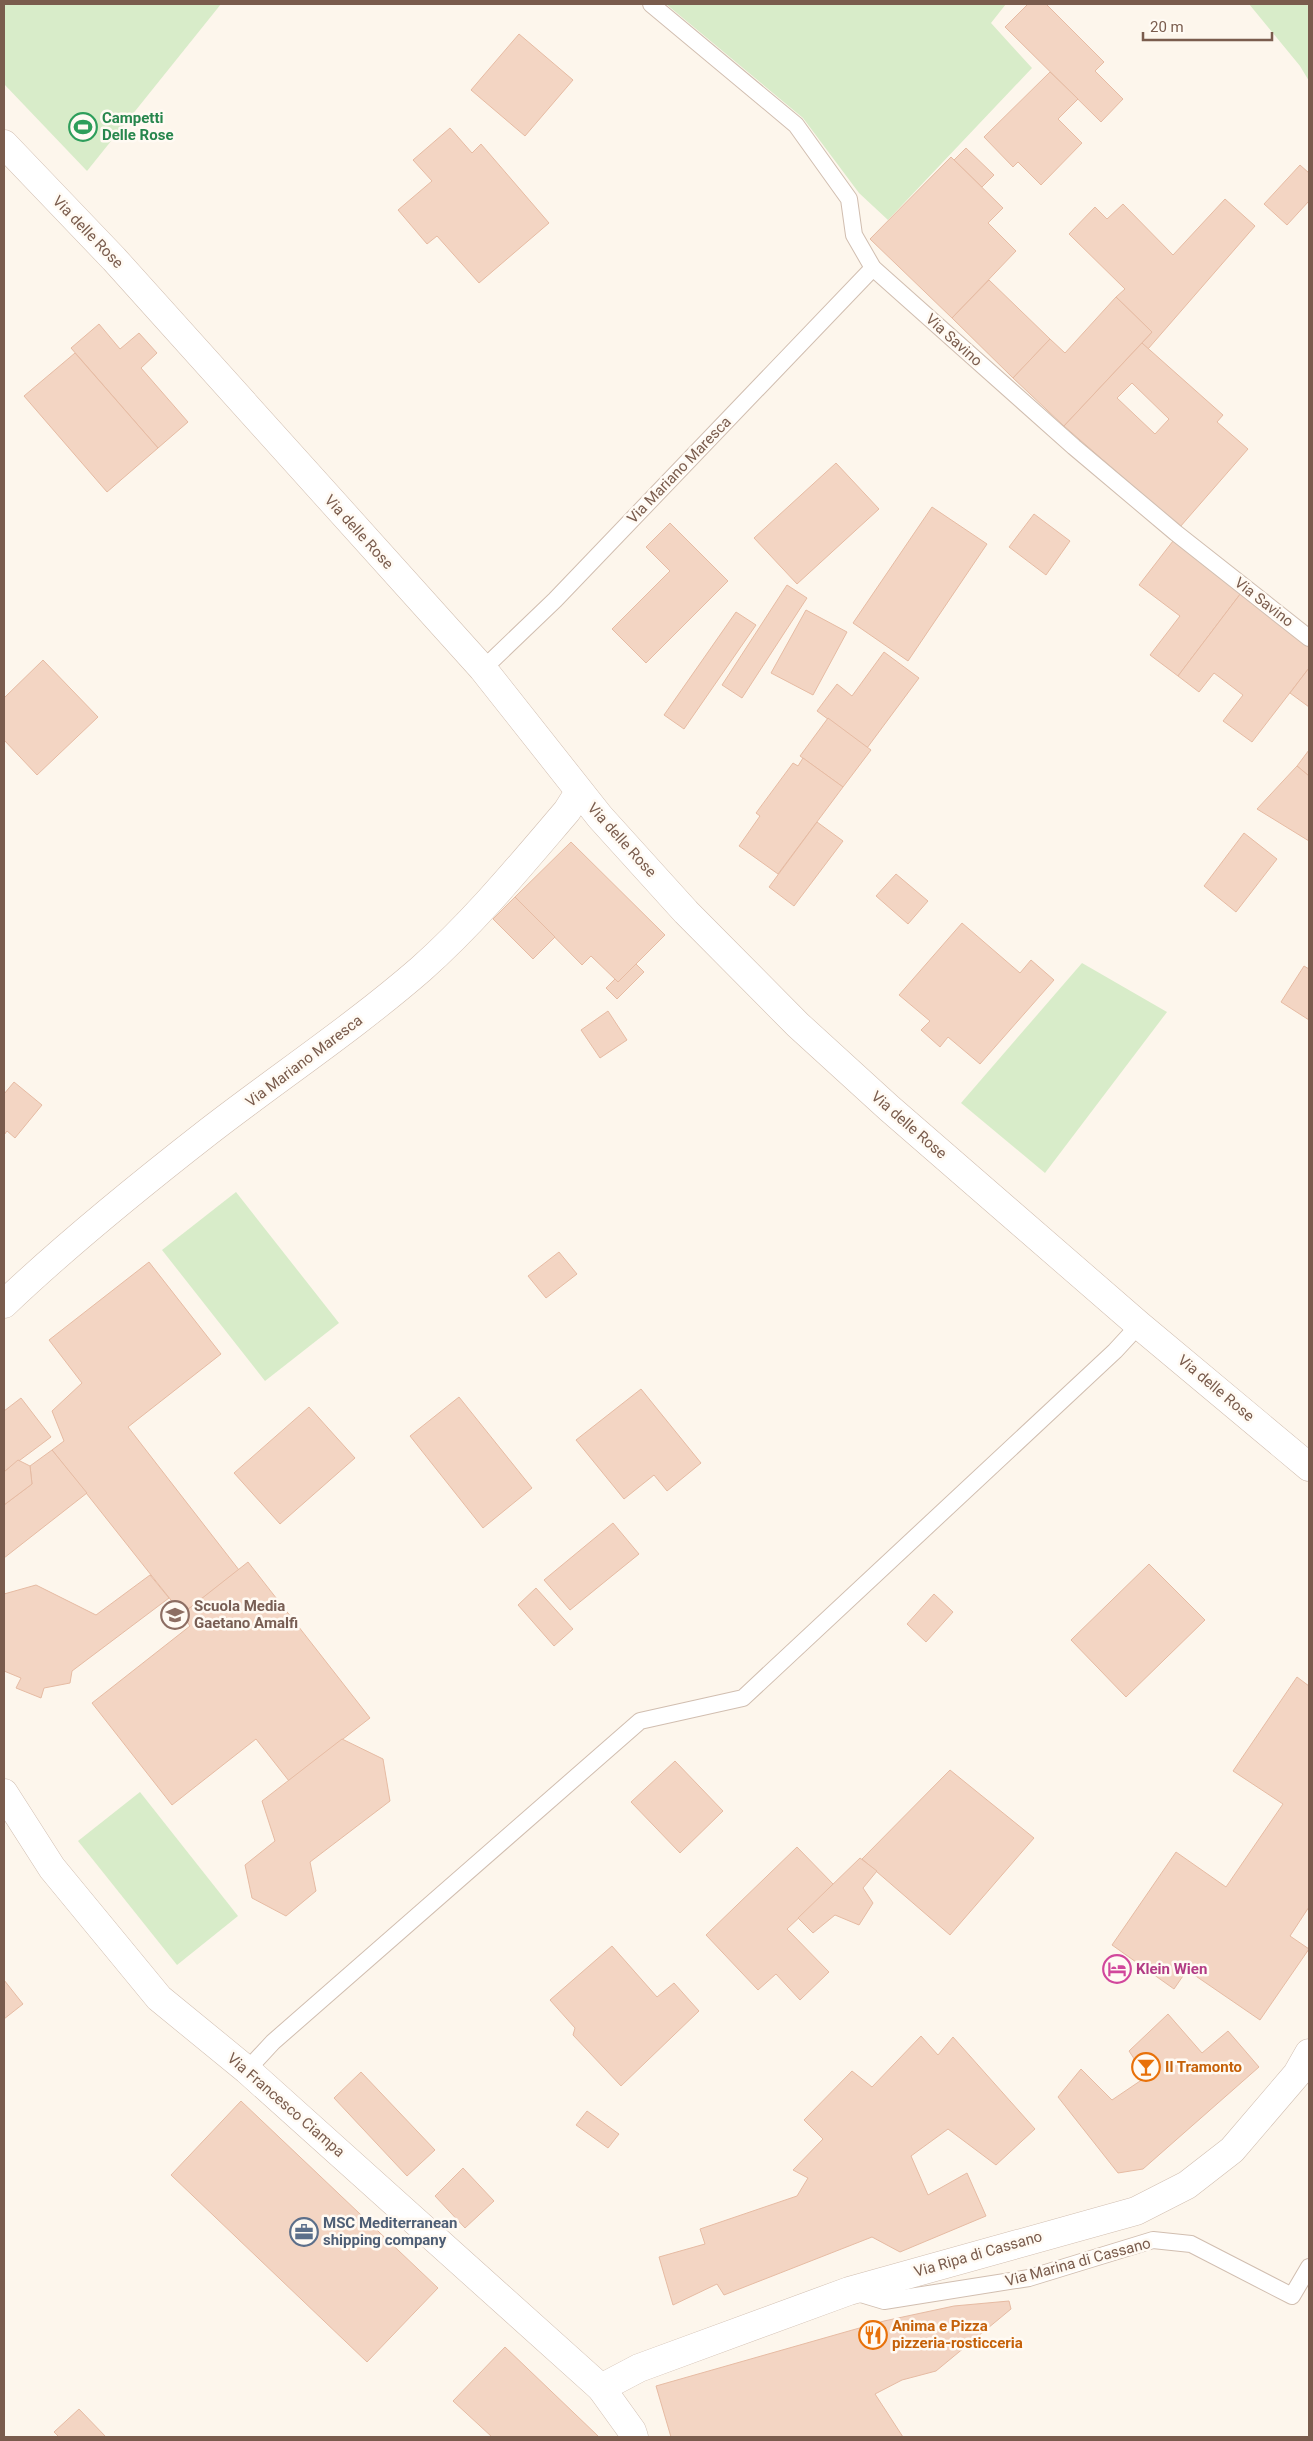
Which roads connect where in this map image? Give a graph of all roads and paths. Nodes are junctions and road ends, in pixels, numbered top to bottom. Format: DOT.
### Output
graph roads {
  1 [pos="651,4"];
  2 [pos="4,144"];
  3 [pos="873,268"];
  4 [pos="1309,638"];
  5 [pos="483,669"];
  6 [pos="579,792"];
  7 [pos="4,1304"];
  8 [pos="1139,1325"];
  9 [pos="1309,1467"];
  10 [pos="4,1793"];
  11 [pos="1309,2054"];
  12 [pos="247,2070"];
  13 [pos="1309,2267"];
  14 [pos="849,2291"];
  15 [pos="601,2388"];
  16 [pos="634,2437"];
  1 -- 3 [label="lane, Via Savino"];
  2 -- 5 [label="street, Via delle Rose"];
  3 -- 4 [label="lane, Via Savino"];
  3 -- 5 [label="lane, Via Mariano Maresca"];
  5 -- 6 [label="street, Via delle Rose"];
  6 -- 7 [label="street, Via Mariano Maresca"];
  6 -- 8 [label="street, Via delle Rose"];
  8 -- 9 [label="street, Via delle Rose"];
  8 -- 12 [label="lane"];
  10 -- 12 [label="street, Via Francesco Ciampa"];
  11 -- 14 [label="street, Via Ripa di Cassano"];
  12 -- 15 [label="street, Via Francesco Ciampa"];
  13 -- 14 [label="lane, Via Marina di Cassano"];
  14 -- 15 [label="street, Via Ripa di Cassano"];
  15 -- 16 [label="street, Via Francesco Ciampa"];
}
